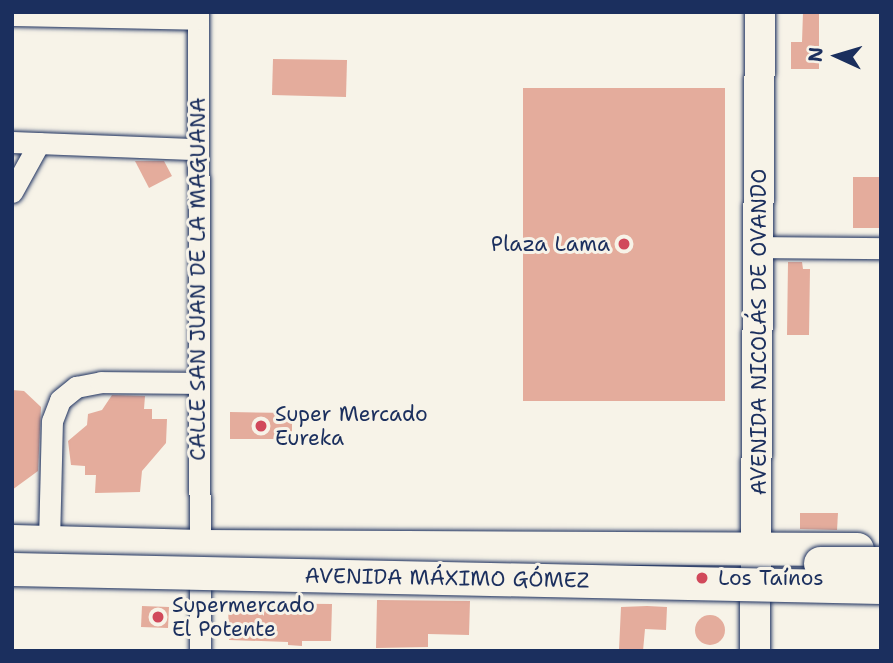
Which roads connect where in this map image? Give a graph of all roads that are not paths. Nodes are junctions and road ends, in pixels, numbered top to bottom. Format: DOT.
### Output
graph roads {
  1 [pos="760,12"];
  2 [pos="12,15"];
  3 [pos="198,16"];
  4 [pos="12,142"];
  5 [pos="39,143"];
  6 [pos="198,149"];
  7 [pos="12,192"];
  8 [pos="760,247"];
  9 [pos="881,248"];
  10 [pos="197,383"];
  11 [pos="12,541"];
  12 [pos="49,542"];
  13 [pos="200,546"];
  14 [pos="758,549"];
  15 [pos="881,549"];
  16 [pos="12,550"];
  17 [pos="881,564"];
  18 [pos="12,569"];
  19 [pos="12,585"];
  20 [pos="881,587"];
  21 [pos="200,589"];
  22 [pos="755,594"];
  23 [pos="881,599"];
  24 [pos="200,651"];
  25 [pos="755,651"];
  1 -- 8 [label="main road, AVENIDA NICOLÁS DE OVANDO"];
  2 -- 3 [label="street"];
  3 -- 6 [label="street, CALLE SAN JUAN DE LA MAGUANA"];
  4 -- 5 [label="street"];
  5 -- 6 [label="street"];
  5 -- 7 [label="street"];
  6 -- 10 [label="street, CALLE SAN JUAN DE LA MAGUANA"];
  8 -- 9 [label="street"];
  8 -- 14 [label="main road, AVENIDA NICOLÁS DE OVANDO"];
  10 -- 12 [label="street"];
  10 -- 13 [label="street, CALLE SAN JUAN DE LA MAGUANA"];
  11 -- 12 [label="main road"];
  12 -- 13 [label="main road"];
  13 -- 14 [label="main road"];
  13 -- 21 [label="street, CALLE SAN JUAN DE LA MAGUANA"];
  14 -- 15 [label="main road"];
  14 -- 22 [label="main road, AVENIDA NICOLÁS DE OVANDO"];
  16 -- 17 [label="main road, AVENIDA MÁXIMO GÓMEZ, bridge"];
  18 -- 20 [label="main road, AVENIDA MÁXIMO GÓMEZ, bridge"];
  19 -- 21 [label="main road"];
  21 -- 22 [label="main road"];
  21 -- 24 [label="street"];
  22 -- 23 [label="main road"];
  22 -- 25 [label="main road, AVENIDA NICOLÁS DE OVANDO"];
}
